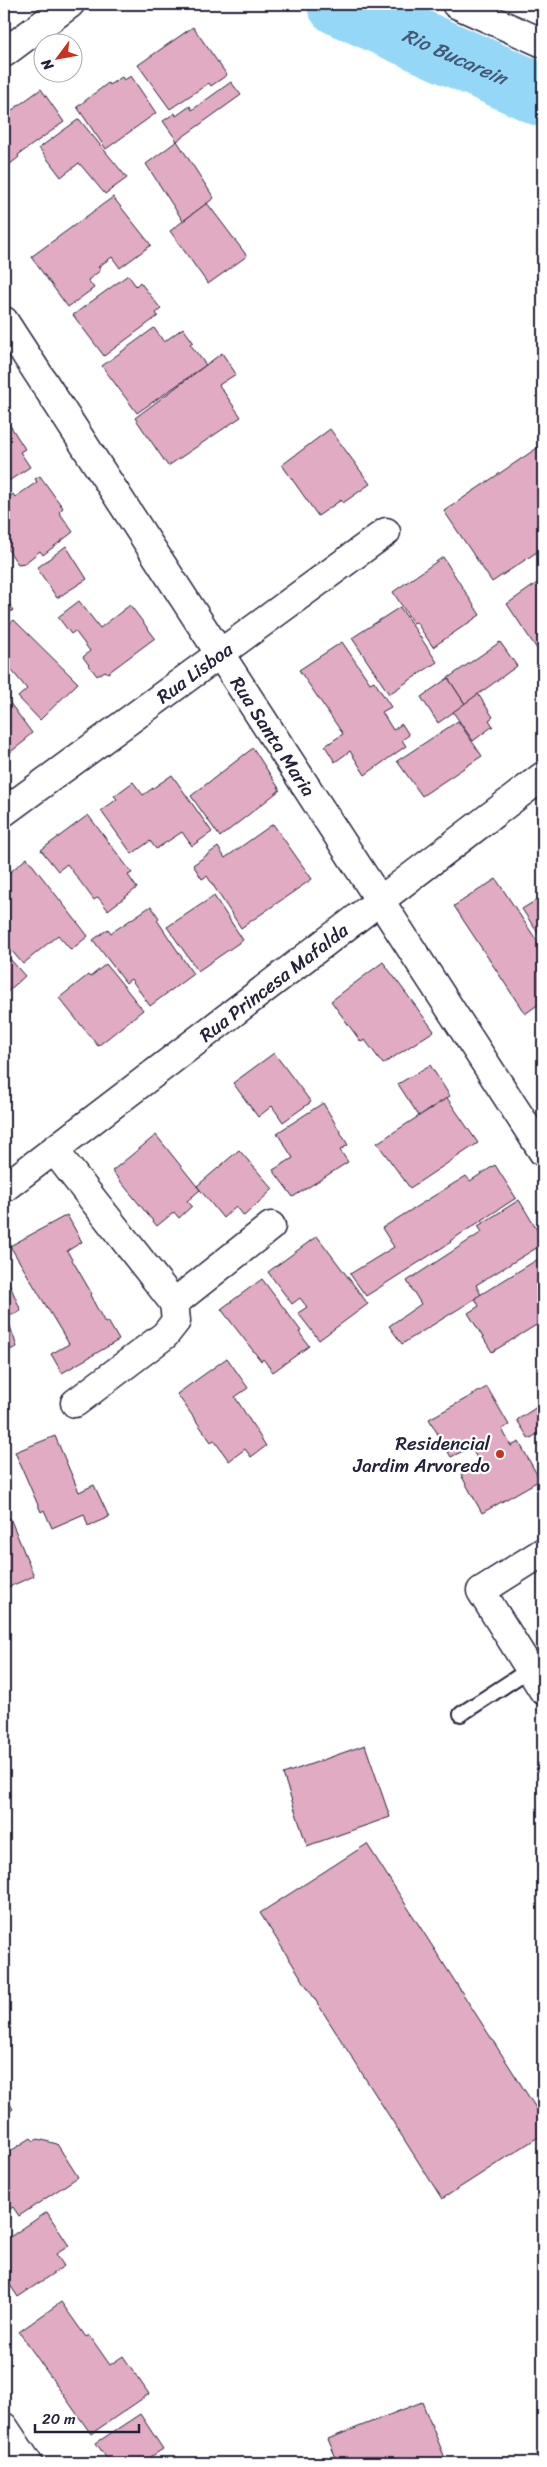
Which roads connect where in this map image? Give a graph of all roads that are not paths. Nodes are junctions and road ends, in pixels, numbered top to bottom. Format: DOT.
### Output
graph roads {
  1 [pos="70,4"];
  2 [pos="456,4"];
  3 [pos="543,43"];
  4 [pos="4,53"];
  5 [pos="4,321"];
  6 [pos="386,532"];
  7 [pos="220,654"];
  8 [pos="543,776"];
  9 [pos="4,812"];
  10 [pos="380,900"];
  11 [pos="54,1150"];
  12 [pos="543,1152"];
  13 [pos="4,1188"];
  14 [pos="271,1226"];
  15 [pos="174,1303"];
  16 [pos="75,1403"];
  17 [pos="543,1552"];
  18 [pos="536,1680"];
  19 [pos="462,1714"];
  20 [pos="4,2427"];
  21 [pos="28,2463"];
  1 -- 4 [label="street"];
  2 -- 3 [label="street"];
  5 -- 7 [label="street, Rua Santa Maria"];
  6 -- 7 [label="street, Rua Lisboa"];
  7 -- 9 [label="street, Rua Lisboa"];
  7 -- 10 [label="street, Rua Santa Maria"];
  8 -- 10 [label="street, Rua Princesa Mafalda"];
  10 -- 11 [label="street, Rua Princesa Mafalda"];
  10 -- 12 [label="street, Rua Santa Maria"];
  11 -- 13 [label="street, Rua Princesa Mafalda"];
  11 -- 15 [label="street"];
  14 -- 15 [label="street"];
  15 -- 16 [label="street"];
  17 -- 18 [label="street"];
  18 -- 19 [label="lane"];
  20 -- 21 [label="street"];
}
